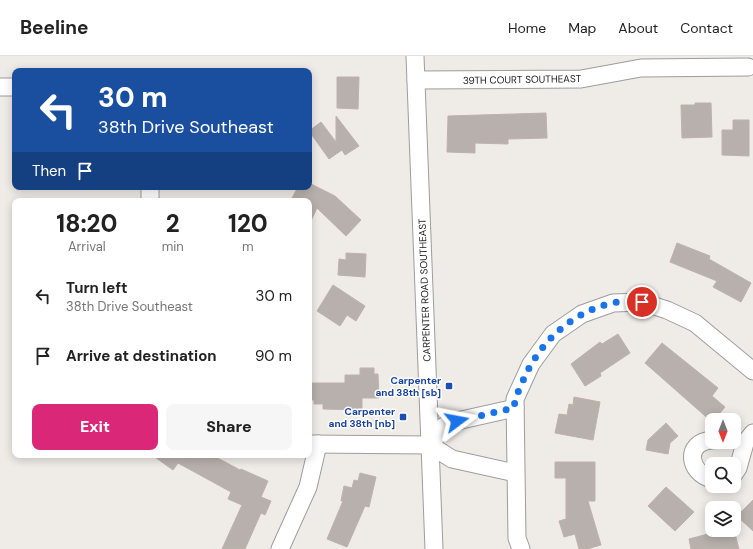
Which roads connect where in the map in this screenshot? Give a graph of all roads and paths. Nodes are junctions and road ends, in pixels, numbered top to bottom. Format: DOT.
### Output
graph roads {
  1 [pos="415,56"];
  2 [pos="748,67"];
  3 [pos="416,80"];
  4 [pos="0,87"];
  5 [pos="12,87"];
  6 [pos="753,371"];
  7 [pos="514,408"];
  8 [pos="744,439"];
  9 [pos="705,442"];
  10 [pos="313,444"];
  11 [pos="430,445"];
  12 [pos="740,457"];
  13 [pos="311,458"];
  14 [pos="515,473"];
  15 [pos="705,476"];
  16 [pos="280,549"];
  17 [pos="434,549"];
  18 [pos="521,549"];
  1 -- 3 [label="street, CARPENTER ROAD SOUTHEAST"];
  2 -- 3 [label="street, 39TH COURT SOUTHEAST"];
  3 -- 11 [label="street, CARPENTER ROAD SOUTHEAST"];
  4 -- 5 [label="street"];
  6 -- 7 [label="street"];
  7 -- 11 [label="street"];
  7 -- 14 [label="street"];
  8 -- 12 [label="street"];
  9 -- 15 [label="street"];
  10 -- 11 [label="street"];
  11 -- 14 [label="street"];
  11 -- 17 [label="street, CARPENTER ROAD SOUTHEAST"];
  13 -- 16 [label="street"];
  14 -- 18 [label="street"];
}
